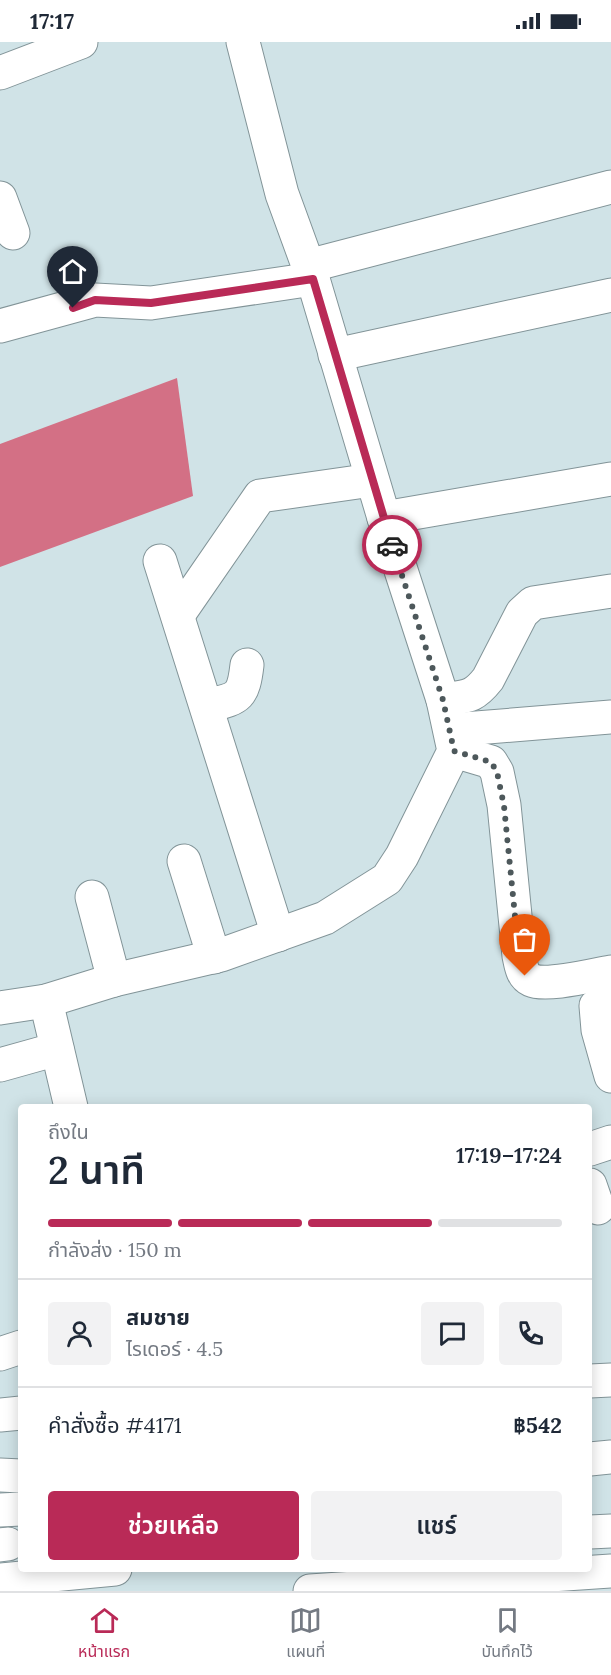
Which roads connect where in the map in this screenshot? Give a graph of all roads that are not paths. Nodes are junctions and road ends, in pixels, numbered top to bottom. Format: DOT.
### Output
graph roads {
  1 [pos="81,42"];
  2 [pos="243,42"];
  3 [pos="0,73"];
  4 [pos="611,187"];
  5 [pos="0,198"];
  6 [pos="13,233"];
  7 [pos="310,273"];
  8 [pos="611,295"];
  9 [pos="0,326"];
  10 [pos="335,355"];
  11 [pos="611,479"];
  12 [pos="372,480"];
  13 [pos="384,518"];
  14 [pos="160,561"];
  15 [pos="611,591"];
  16 [pos="178,615"];
  17 [pos="247,665"];
  18 [pos="207,706"];
  19 [pos="611,717"];
  20 [pos="449,727"];
  21 [pos="184,861"];
  22 [pos="92,897"];
  23 [pos="278,936"];
  24 [pos="214,957"];
  25 [pos="611,972"];
  26 [pos="114,980"];
  27 [pos="611,996"];
  28 [pos="46,1001"];
  29 [pos="0,1008"];
  30 [pos="57,1049"];
  31 [pos="0,1065"];
  32 [pos="611,1076"];
  33 [pos="70,1104"];
  34 [pos="611,1142"];
  35 [pos="592,1148"];
  36 [pos="18,1348"];
  37 [pos="0,1354"];
  38 [pos="611,1380"];
  39 [pos="592,1381"];
  40 [pos="18,1413"];
  41 [pos="0,1415"];
  42 [pos="611,1457"];
  43 [pos="592,1459"];
  44 [pos="0,1475"];
  45 [pos="18,1476"];
  46 [pos="18,1509"];
  47 [pos="0,1510"];
  48 [pos="592,1532"];
  49 [pos="611,1532"];
  50 [pos="611,1571"];
  51 [pos="84,1572"];
  52 [pos="0,1580"];
  53 [pos="611,1580"];
  54 [pos="310,1591"];
  55 [pos="432,1591"];
  1 -- 3 [label="main road"];
  2 -- 7 [label="main road"];
  4 -- 7 [label="main road"];
  5 -- 6 [label="main road"];
  7 -- 9 [label="main road"];
  7 -- 10 [label="main road"];
  8 -- 10 [label="main road"];
  10 -- 12 [label="main road"];
  11 -- 13 [label="main road"];
  12 -- 13 [label="main road"];
  12 -- 16 [label="main road"];
  13 -- 20 [label="main road"];
  14 -- 16 [label="main road"];
  15 -- 20 [label="main road"];
  16 -- 18 [label="main road"];
  17 -- 18 [label="main road"];
  18 -- 23 [label="main road"];
  19 -- 20 [label="main road"];
  20 -- 23 [label="main road"];
  20 -- 25 [label="main road"];
  21 -- 24 [label="main road"];
  22 -- 26 [label="main road"];
  23 -- 24 [label="main road"];
  24 -- 26 [label="main road"];
  26 -- 28 [label="main road"];
  27 -- 32 [label="main road"];
  28 -- 29 [label="main road"];
  28 -- 30 [label="main road"];
  30 -- 31 [label="main road"];
  30 -- 33 [label="main road"];
  34 -- 35 [label="main road"];
  36 -- 37 [label="main road"];
  38 -- 39 [label="main road"];
  40 -- 41 [label="main road"];
  42 -- 43 [label="main road"];
  44 -- 45 [label="main road"];
  46 -- 47 [label="main road"];
  48 -- 49 [label="main road"];
  50 -- 54 [label="main road"];
  51 -- 52 [label="main road"];
  53 -- 55 [label="main road"];
}
